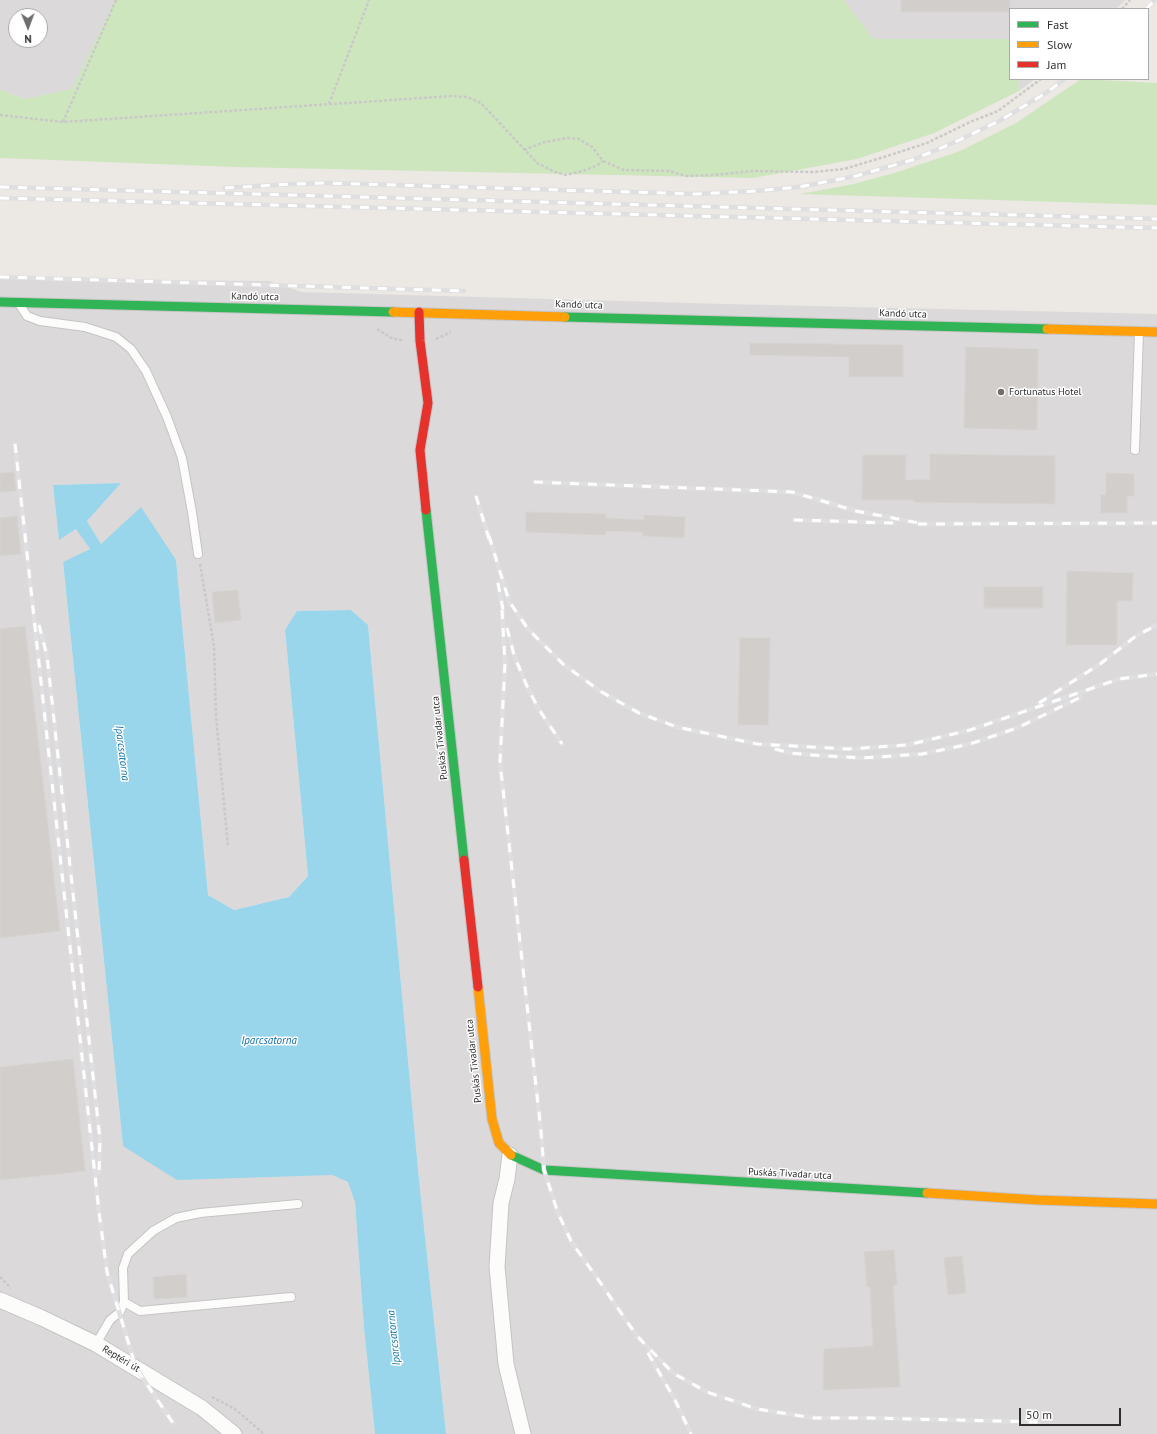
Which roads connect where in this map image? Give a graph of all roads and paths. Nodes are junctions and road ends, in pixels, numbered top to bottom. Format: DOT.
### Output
graph roads {
  1 [pos="116,0"];
  2 [pos="369,0"];
  3 [pos="1130,0"];
  4 [pos="1123,8"];
  5 [pos="1040,80"];
  6 [pos="329,104"];
  7 [pos="0,115"];
  8 [pos="62,122"];
  9 [pos="524,150"];
  10 [pos="603,161"];
  11 [pos="0,302"];
  12 [pos="19,302"];
  13 [pos="419,312"];
  14 [pos="1139,331"];
  15 [pos="1157,332"];
  16 [pos="1136,450"];
  17 [pos="198,554"];
  18 [pos="228,846"];
  19 [pos="510,1155"];
  20 [pos="298,1204"];
  21 [pos="1157,1204"];
  22 [pos="291,1297"];
  23 [pos="0,1300"];
  24 [pos="124,1302"];
  25 [pos="96,1344"];
  26 [pos="234,1434"];
  27 [pos="523,1434"];
  1 -- 8 [label="path"];
  2 -- 6 [label="path"];
  3 -- 4 [label="path"];
  5 -- 10 [label="path"];
  6 -- 8 [label="path"];
  6 -- 9 [label="path"];
  7 -- 8 [label="path"];
  9 -- 10 [label="path"];
  9 -- 10 [label="path"];
  11 -- 12 [label="street, Kandó utca"];
  12 -- 13 [label="street, Kandó utca"];
  12 -- 17 [label="lane"];
  13 -- 14 [label="street, Kandó utca"];
  13 -- 19 [label="street, Puskás Tivadar utca"];
  14 -- 15 [label="street, Kandó utca"];
  14 -- 16 [label="lane"];
  17 -- 18 [label="path"];
  19 -- 21 [label="street, Puskás Tivadar utca"];
  19 -- 27 [label="street"];
  20 -- 24 [label="lane"];
  22 -- 24 [label="lane"];
  23 -- 25 [label="street, Reptéri út"];
  24 -- 25 [label="lane"];
  25 -- 26 [label="street, Reptéri út"];
}
